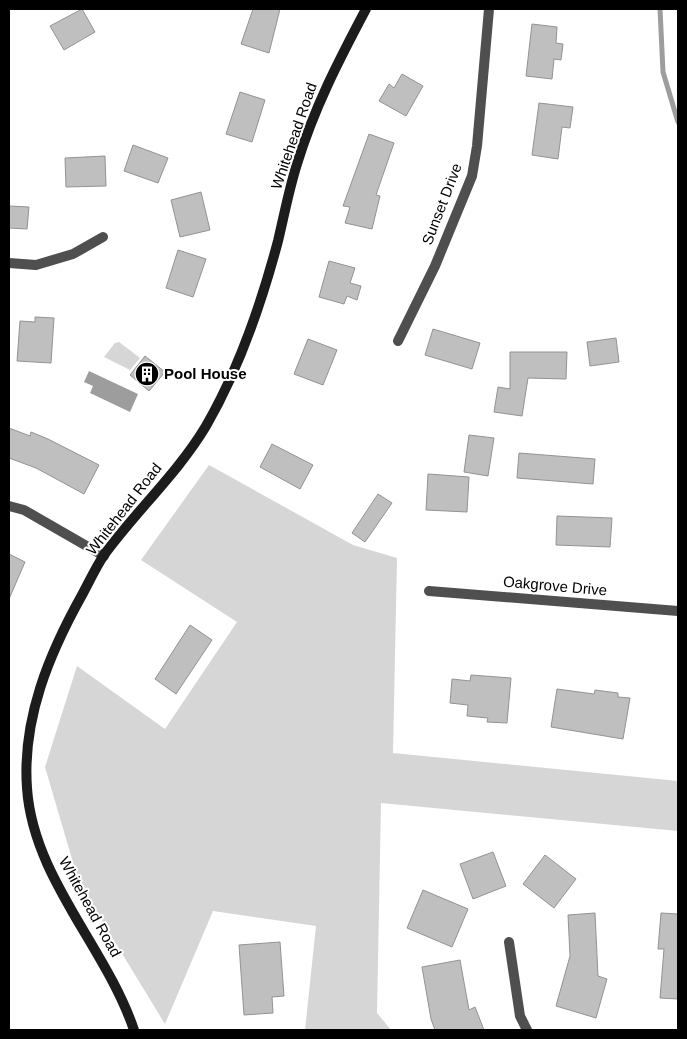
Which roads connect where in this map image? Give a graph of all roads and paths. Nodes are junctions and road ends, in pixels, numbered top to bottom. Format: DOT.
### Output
graph roads {
  1 [pos="366,9"];
  2 [pos="488,9"];
  3 [pos="103,237"];
  4 [pos="9,263"];
  5 [pos="398,341"];
  6 [pos="9,506"];
  7 [pos="104,556"];
  8 [pos="429,591"];
  9 [pos="678,611"];
  10 [pos="509,942"];
  11 [pos="134,1030"];
  12 [pos="527,1030"];
  1 -- 7 [label="street, Whitehead Road"];
  2 -- 5 [label="street, Sunset Drive"];
  3 -- 4 [label="street"];
  6 -- 7 [label="street"];
  7 -- 11 [label="street, Whitehead Road"];
  8 -- 9 [label="street, Oakgrove Drive"];
  10 -- 12 [label="street"];
}
